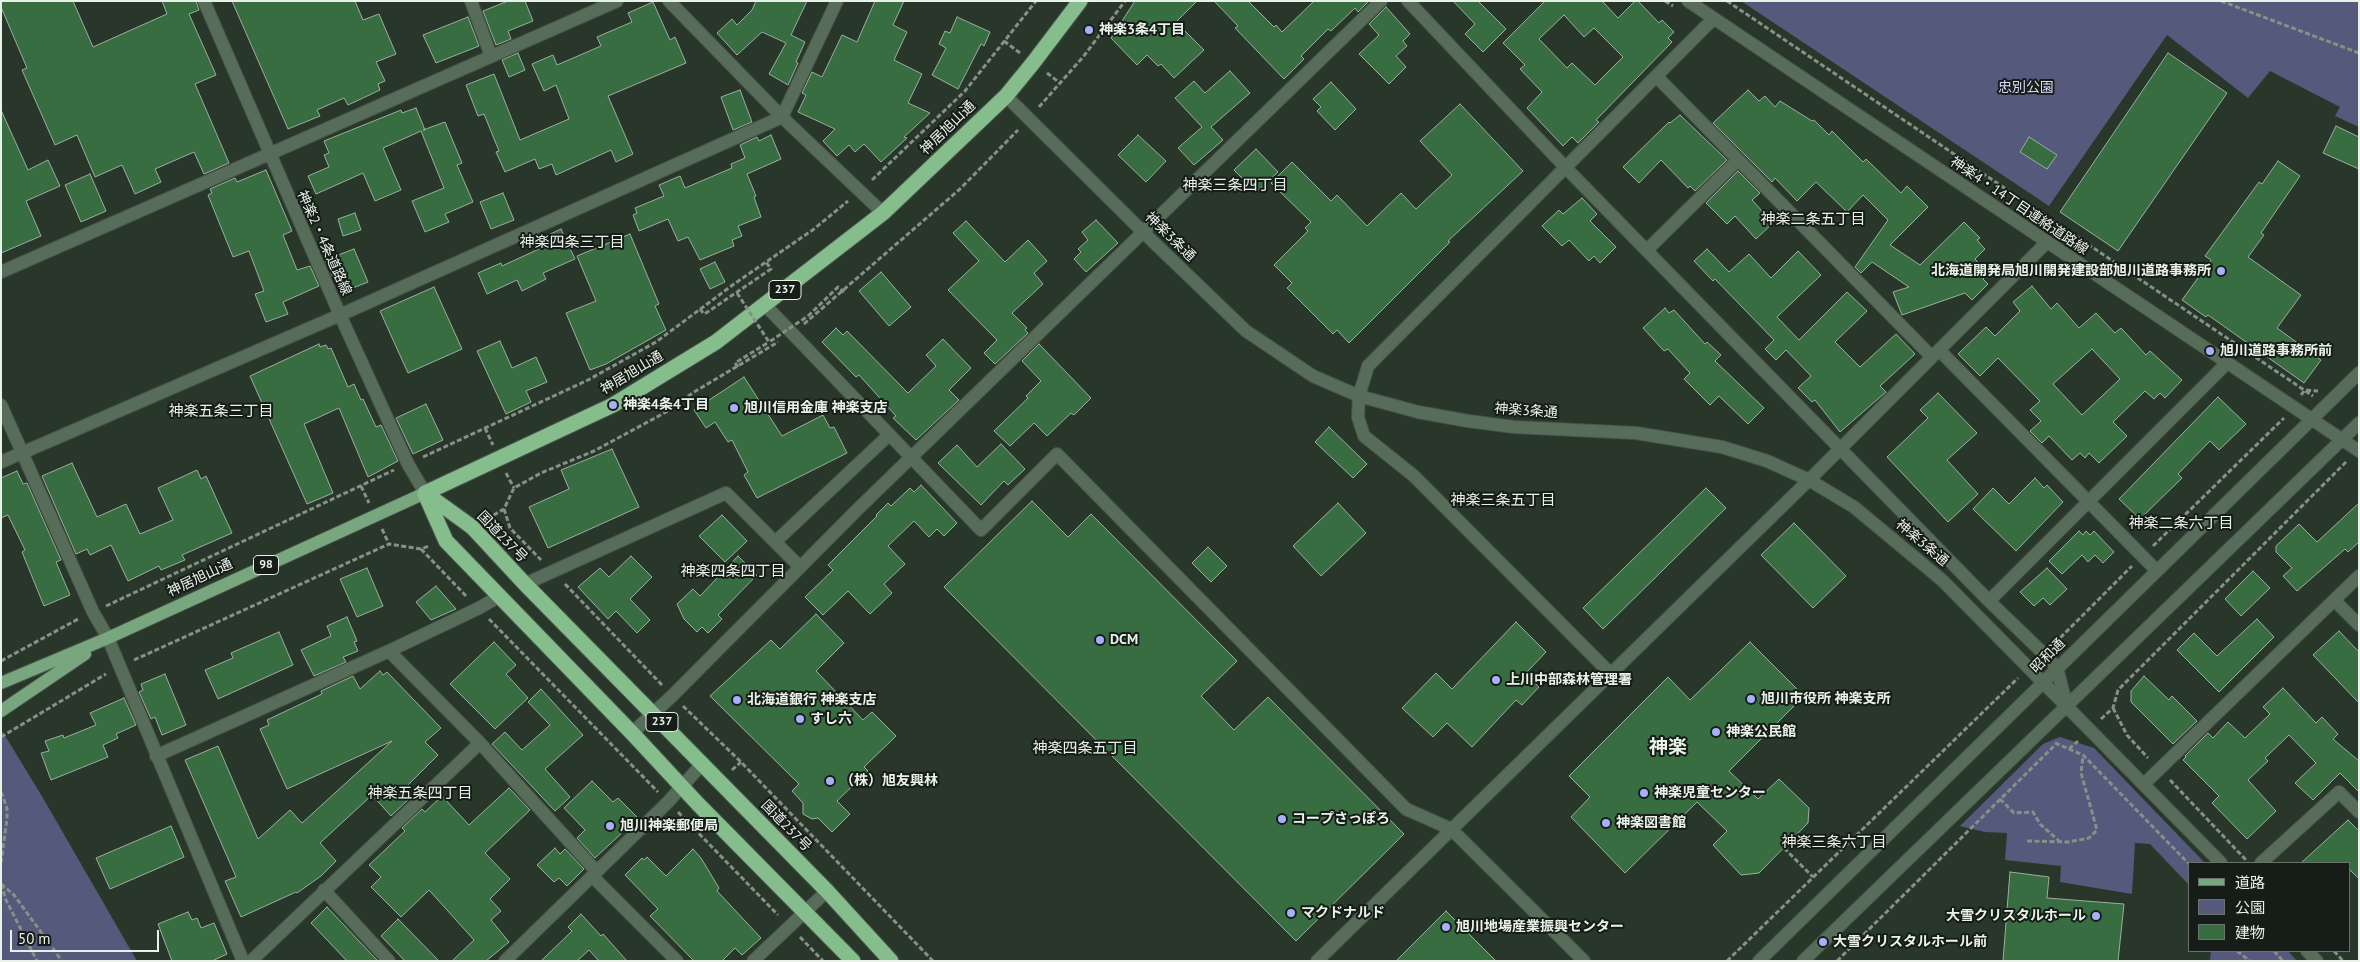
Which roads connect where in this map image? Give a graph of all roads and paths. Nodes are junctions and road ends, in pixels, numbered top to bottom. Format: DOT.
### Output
graph roads {
  1 [pos="204,1"];
  2 [pos="471,1"];
  3 [pos="617,1"];
  4 [pos="669,1"];
  5 [pos="837,1"];
  6 [pos="1036,1"];
  7 [pos="1080,1"];
  8 [pos="1125,1"];
  9 [pos="1382,1"];
  10 [pos="1408,1"];
  11 [pos="1688,1"];
  12 [pos="1727,1"];
  13 [pos="2221,1"];
  14 [pos="1713,19"];
  15 [pos="2359,53"];
  16 [pos="492,56"];
  17 [pos="1656,76"];
  18 [pos="1006,96"];
  19 [pos="782,117"];
  20 [pos="1029,118"];
  21 [pos="269,154"];
  22 [pos="1738,160"];
  23 [pos="1566,168"];
  24 [pos="860,191"];
  25 [pos="883,213"];
  26 [pos="1142,232"];
  27 [pos="2046,242"];
  28 [pos="1647,250"];
  29 [pos="766,262"];
  30 [pos="1,272"];
  31 [pos="844,292"];
  32 [pos="737,294"];
  33 [pos="765,305"];
  34 [pos="700,309"];
  35 [pos="340,315"];
  36 [pos="793,333"];
  37 [pos="769,342"];
  38 [pos="1935,354"];
  39 [pos="2227,363"];
  40 [pos="738,367"];
  41 [pos="2359,374"];
  42 [pos="2305,390"];
  43 [pos="2322,391"];
  44 [pos="1360,396"];
  45 [pos="2327,405"];
  46 [pos="1,406"];
  47 [pos="2283,419"];
  48 [pos="2313,420"];
  49 [pos="2359,423"];
  50 [pos="890,435"];
  51 [pos="2343,440"];
  52 [pos="1840,448"];
  53 [pos="2359,451"];
  54 [pos="22,453"];
  55 [pos="910,457"];
  56 [pos="1,462"];
  57 [pos="2346,462"];
  58 [pos="408,464"];
  59 [pos="1809,480"];
  60 [pos="424,493"];
  61 [pos="2088,502"];
  62 [pos="775,542"];
  63 [pos="2143,556"];
  64 [pos="800,567"];
  65 [pos="2158,571"];
  66 [pos="553,572"];
  67 [pos="2359,576"];
  68 [pos="525,584"];
  69 [pos="500,596"];
  70 [pos="2335,600"];
  71 [pos="1989,601"];
  72 [pos="479,608"];
  73 [pos="93,612"];
  74 [pos="2359,625"];
  75 [pos="108,638"];
  76 [pos="389,651"];
  77 [pos="2045,655"];
  78 [pos="1,660"];
  79 [pos="118,667"];
  80 [pos="2030,668"];
  81 [pos="2057,668"];
  82 [pos="1610,673"];
  83 [pos="2044,682"];
  84 [pos="1,683"];
  85 [pos="672,696"];
  86 [pos="2067,705"];
  87 [pos="1,711"];
  88 [pos="652,713"];
  89 [pos="632,733"];
  90 [pos="1,736"];
  91 [pos="480,743"];
  92 [pos="2083,755"];
  93 [pos="156,756"];
  94 [pos="702,764"];
  95 [pos="2159,769"];
  96 [pos="2144,784"];
  97 [pos="682,787"];
  98 [pos="1,792"];
  99 [pos="2000,799"];
  100 [pos="668,802"];
  101 [pos="2359,812"];
  102 [pos="1451,829"];
  103 [pos="2027,841"];
  104 [pos="2059,842"];
  105 [pos="1784,848"];
  106 [pos="2220,862"];
  107 [pos="2248,862"];
  108 [pos="2262,862"];
  109 [pos="1,863"];
  110 [pos="2188,863"];
  111 [pos="595,874"];
  112 [pos="1813,877"];
  113 [pos="1,884"];
  114 [pos="324,890"];
  115 [pos="827,891"];
  116 [pos="804,910"];
  117 [pos="788,926"];
  118 [pos="2239,952"];
  119 [pos="2308,952"];
  120 [pos="37,961"];
  121 [pos="62,961"];
  122 [pos="243,961"];
  123 [pos="251,961"];
  124 [pos="389,961"];
  125 [pos="505,961"];
  126 [pos="677,961"];
  127 [pos="753,961"];
  128 [pos="823,961"];
  129 [pos="853,961"];
  130 [pos="891,961"];
  131 [pos="933,961"];
  132 [pos="1317,961"];
  133 [pos="1584,961"];
  134 [pos="1727,961"];
  135 [pos="1759,961"];
  136 [pos="1804,961"];
  137 [pos="1837,961"];
  138 [pos="2250,961"];
  139 [pos="2317,961"];
  1 -- 21 [label="street, 神楽2・4条道路線"];
  2 -- 16 [label="street"];
  3 -- 16 [label="street"];
  4 -- 19 [label="street"];
  5 -- 19 [label="street"];
  6 -- 24 [label="path"];
  7 -- 18 [label="highway, 神居旭山通 / 237"];
  8 -- 20 [label="path"];
  9 -- 26 [label="street"];
  10 -- 23 [label="street"];
  11 -- 14 [label="street, 神楽4・14丁目連絡道路線"];
  12 -- 42 [label="path"];
  13 -- 15 [label="path"];
  14 -- 17 [label="street"];
  14 -- 27 [label="street, 神楽4・14丁目連絡道路線"];
  16 -- 21 [label="street"];
  17 -- 22 [label="street"];
  17 -- 23 [label="street"];
  18 -- 20 [label="street, 神楽3条通"];
  18 -- 25 [label="highway, 神居旭山通 / 237"];
  19 -- 24 [label="street"];
  19 -- 35 [label="street"];
  20 -- 26 [label="street, 神楽3条通"];
  20 -- 31 [label="path"];
  21 -- 30 [label="street"];
  21 -- 35 [label="street, 神楽2・4条道路線"];
  22 -- 28 [label="street"];
  22 -- 38 [label="street"];
  23 -- 28 [label="street"];
  23 -- 44 [label="street"];
  24 -- 25 [label="street"];
  24 -- 29 [label="path"];
  25 -- 33 [label="highway, 神居旭山通 / 237"];
  26 -- 44 [label="street, 神楽3条通"];
  26 -- 55 [label="street"];
  27 -- 38 [label="street"];
  27 -- 39 [label="street, 神楽4・14丁目連絡道路線"];
  28 -- 52 [label="street"];
  29 -- 32 [label="path"];
  29 -- 34 [label="path"];
  31 -- 36 [label="path"];
  31 -- 37 [label="path, bridge"];
  32 -- 34 [label="path"];
  32 -- 37 [label="path, bridge"];
  33 -- 36 [label="street"];
  33 -- 60 [label="highway, 神居旭山通 / 237"];
  34 -- 58 [label="path"];
  35 -- 54 [label="street"];
  35 -- 58 [label="street, 神楽2・4条道路線"];
  36 -- 40 [label="path"];
  36 -- 50 [label="street"];
  37 -- 40 [label="path"];
  38 -- 52 [label="street"];
  38 -- 61 [label="street"];
  39 -- 48 [label="street, 神楽4・14丁目連絡道路線"];
  39 -- 61 [label="street"];
  40 -- 66 [label="path"];
  41 -- 45 [label="street, 昭和通"];
  42 -- 43 [label="path"];
  42 -- 45 [label="path"];
  44 -- 59 [label="street, 神楽3条通"];
  44 -- 82 [label="street"];
  45 -- 48 [label="street, 昭和通"];
  46 -- 54 [label="street"];
  47 -- 63 [label="path"];
  48 -- 51 [label="street, 神楽4・14丁目連絡道路線"];
  48 -- 65 [label="street, 昭和通"];
  49 -- 51 [label="street"];
  50 -- 55 [label="street"];
  50 -- 62 [label="street"];
  51 -- 53 [label="street, 神楽4・14丁目連絡道路線"];
  51 -- 86 [label="street"];
  52 -- 59 [label="street"];
  52 -- 71 [label="street"];
  54 -- 56 [label="street"];
  54 -- 73 [label="street"];
  55 -- 64 [label="street"];
  55 -- 102 [label="street"];
  57 -- 95 [label="path"];
  58 -- 60 [label="street, 神楽2・4条道路線"];
  58 -- 73 [label="path"];
  59 -- 80 [label="street, 神楽3条通"];
  59 -- 82 [label="street"];
  60 -- 68 [label="highway, 国道237号 / 237"];
  60 -- 69 [label="highway, 237"];
  60 -- 75 [label="main road, 神居旭山通 / 98"];
  61 -- 63 [label="street"];
  61 -- 71 [label="street"];
  62 -- 64 [label="street"];
  62 -- 66 [label="street"];
  63 -- 65 [label="street"];
  63 -- 77 [label="path"];
  64 -- 85 [label="street"];
  65 -- 81 [label="street, 昭和通"];
  66 -- 68 [label="street"];
  66 -- 85 [label="path"];
  67 -- 70 [label="street"];
  68 -- 88 [label="highway, 国道237号 / 237"];
  69 -- 72 [label="street"];
  69 -- 89 [label="highway, 237"];
  70 -- 74 [label="street"];
  70 -- 95 [label="street"];
  71 -- 77 [label="street"];
  72 -- 76 [label="street"];
  72 -- 79 [label="path"];
  72 -- 100 [label="path"];
  73 -- 75 [label="street"];
  73 -- 78 [label="path"];
  75 -- 79 [label="street"];
  75 -- 84 [label="main road, 神居旭山通 / 98"];
  75 -- 87 [label="main road, 神居旭山通 / 98"];
  76 -- 91 [label="street"];
  76 -- 93 [label="street"];
  77 -- 81 [label="street"];
  79 -- 90 [label="path"];
  79 -- 93 [label="street"];
  80 -- 83 [label="street, 神楽3条通"];
  80 -- 112 [label="path"];
  81 -- 83 [label="street, 昭和通"];
  81 -- 86 [label="street, 神楽3条通"];
  82 -- 102 [label="street"];
  83 -- 86 [label="street, 神楽3条通"];
  83 -- 135 [label="street, 昭和通"];
  85 -- 88 [label="street"];
  85 -- 131 [label="path"];
  86 -- 96 [label="street, 神楽3条通"];
  86 -- 136 [label="street"];
  88 -- 89 [label="street"];
  88 -- 94 [label="highway, 国道237号 / 237"];
  89 -- 97 [label="highway, 237"];
  91 -- 111 [label="street"];
  91 -- 114 [label="street"];
  92 -- 99 [label="path"];
  92 -- 104 [label="path"];
  92 -- 110 [label="path"];
  93 -- 122 [label="street"];
  94 -- 97 [label="street"];
  94 -- 115 [label="highway, 国道237号 / 237"];
  95 -- 96 [label="street"];
  95 -- 107 [label="path"];
  96 -- 106 [label="street, 神楽3条通"];
  97 -- 100 [label="street"];
  97 -- 116 [label="highway, 237"];
  98 -- 109 [label="path"];
  99 -- 104 [label="path"];
  99 -- 137 [label="path"];
  100 -- 111 [label="street"];
  100 -- 117 [label="path"];
  101 -- 108 [label="street"];
  102 -- 132 [label="street"];
  102 -- 133 [label="street"];
  103 -- 104 [label="path"];
  105 -- 112 [label="path"];
  111 -- 125 [label="street"];
  111 -- 126 [label="street"];
  112 -- 134 [label="path"];
  113 -- 120 [label="path"];
  113 -- 121 [label="path"];
  114 -- 123 [label="street"];
  114 -- 124 [label="street"];
  115 -- 116 [label="street"];
  115 -- 130 [label="highway, 国道237号 / 237"];
  116 -- 117 [label="street"];
  116 -- 129 [label="highway, 237"];
  117 -- 127 [label="street"];
  117 -- 128 [label="path"];
  118 -- 138 [label="path"];
  119 -- 139 [label="street"];
}
